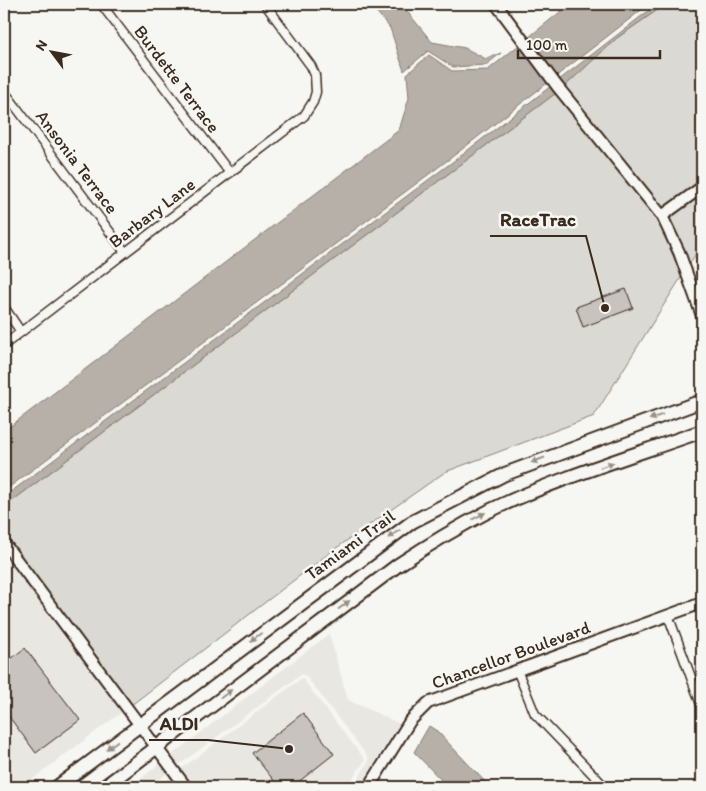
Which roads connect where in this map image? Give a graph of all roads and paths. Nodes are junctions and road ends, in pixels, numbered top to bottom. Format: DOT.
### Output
graph roads {
  1 [pos="101,4"];
  2 [pos="265,4"];
  3 [pos="496,4"];
  4 [pos="4,91"];
  5 [pos="230,173"];
  6 [pos="702,187"];
  7 [pos="662,216"];
  8 [pos="125,252"];
  9 [pos="4,307"];
  10 [pos="702,316"];
  11 [pos="21,332"];
  12 [pos="4,345"];
  13 [pos="702,400"];
  14 [pos="702,430"];
  15 [pos="4,543"];
  16 [pos="702,603"];
  17 [pos="668,615"];
  18 [pos="516,670"];
  19 [pos="702,707"];
  20 [pos="138,726"];
  21 [pos="156,748"];
  22 [pos="57,787"];
  23 [pos="104,787"];
  24 [pos="186,787"];
  25 [pos="369,787"];
  26 [pos="605,787"];
  1 -- 5 [label="street, Burdette Terrace"];
  2 -- 5 [label="street, Barbary Lane"];
  3 -- 7 [label="street"];
  4 -- 8 [label="street, Ansonia Terrace"];
  5 -- 8 [label="street, Barbary Lane"];
  6 -- 7 [label="street"];
  7 -- 10 [label="street"];
  8 -- 11 [label="street, Barbary Lane"];
  9 -- 11 [label="street"];
  11 -- 12 [label="street, Barbary Lane"];
  13 -- 20 [label="main road, Tamiami Trail, one-way"];
  21 -- 14 [label="main road, one-way"];
  15 -- 20 [label="street"];
  16 -- 17 [label="street, Chancellor Boulevard"];
  17 -- 18 [label="street, Chancellor Boulevard"];
  17 -- 19 [label="street"];
  18 -- 25 [label="street, Chancellor Boulevard"];
  18 -- 26 [label="street"];
  20 -- 21 [label="street"];
  20 -- 22 [label="main road, Tamiami Trail, one-way"];
  21 -- 23 [label="main road"];
  21 -- 24 [label="street"];
}
